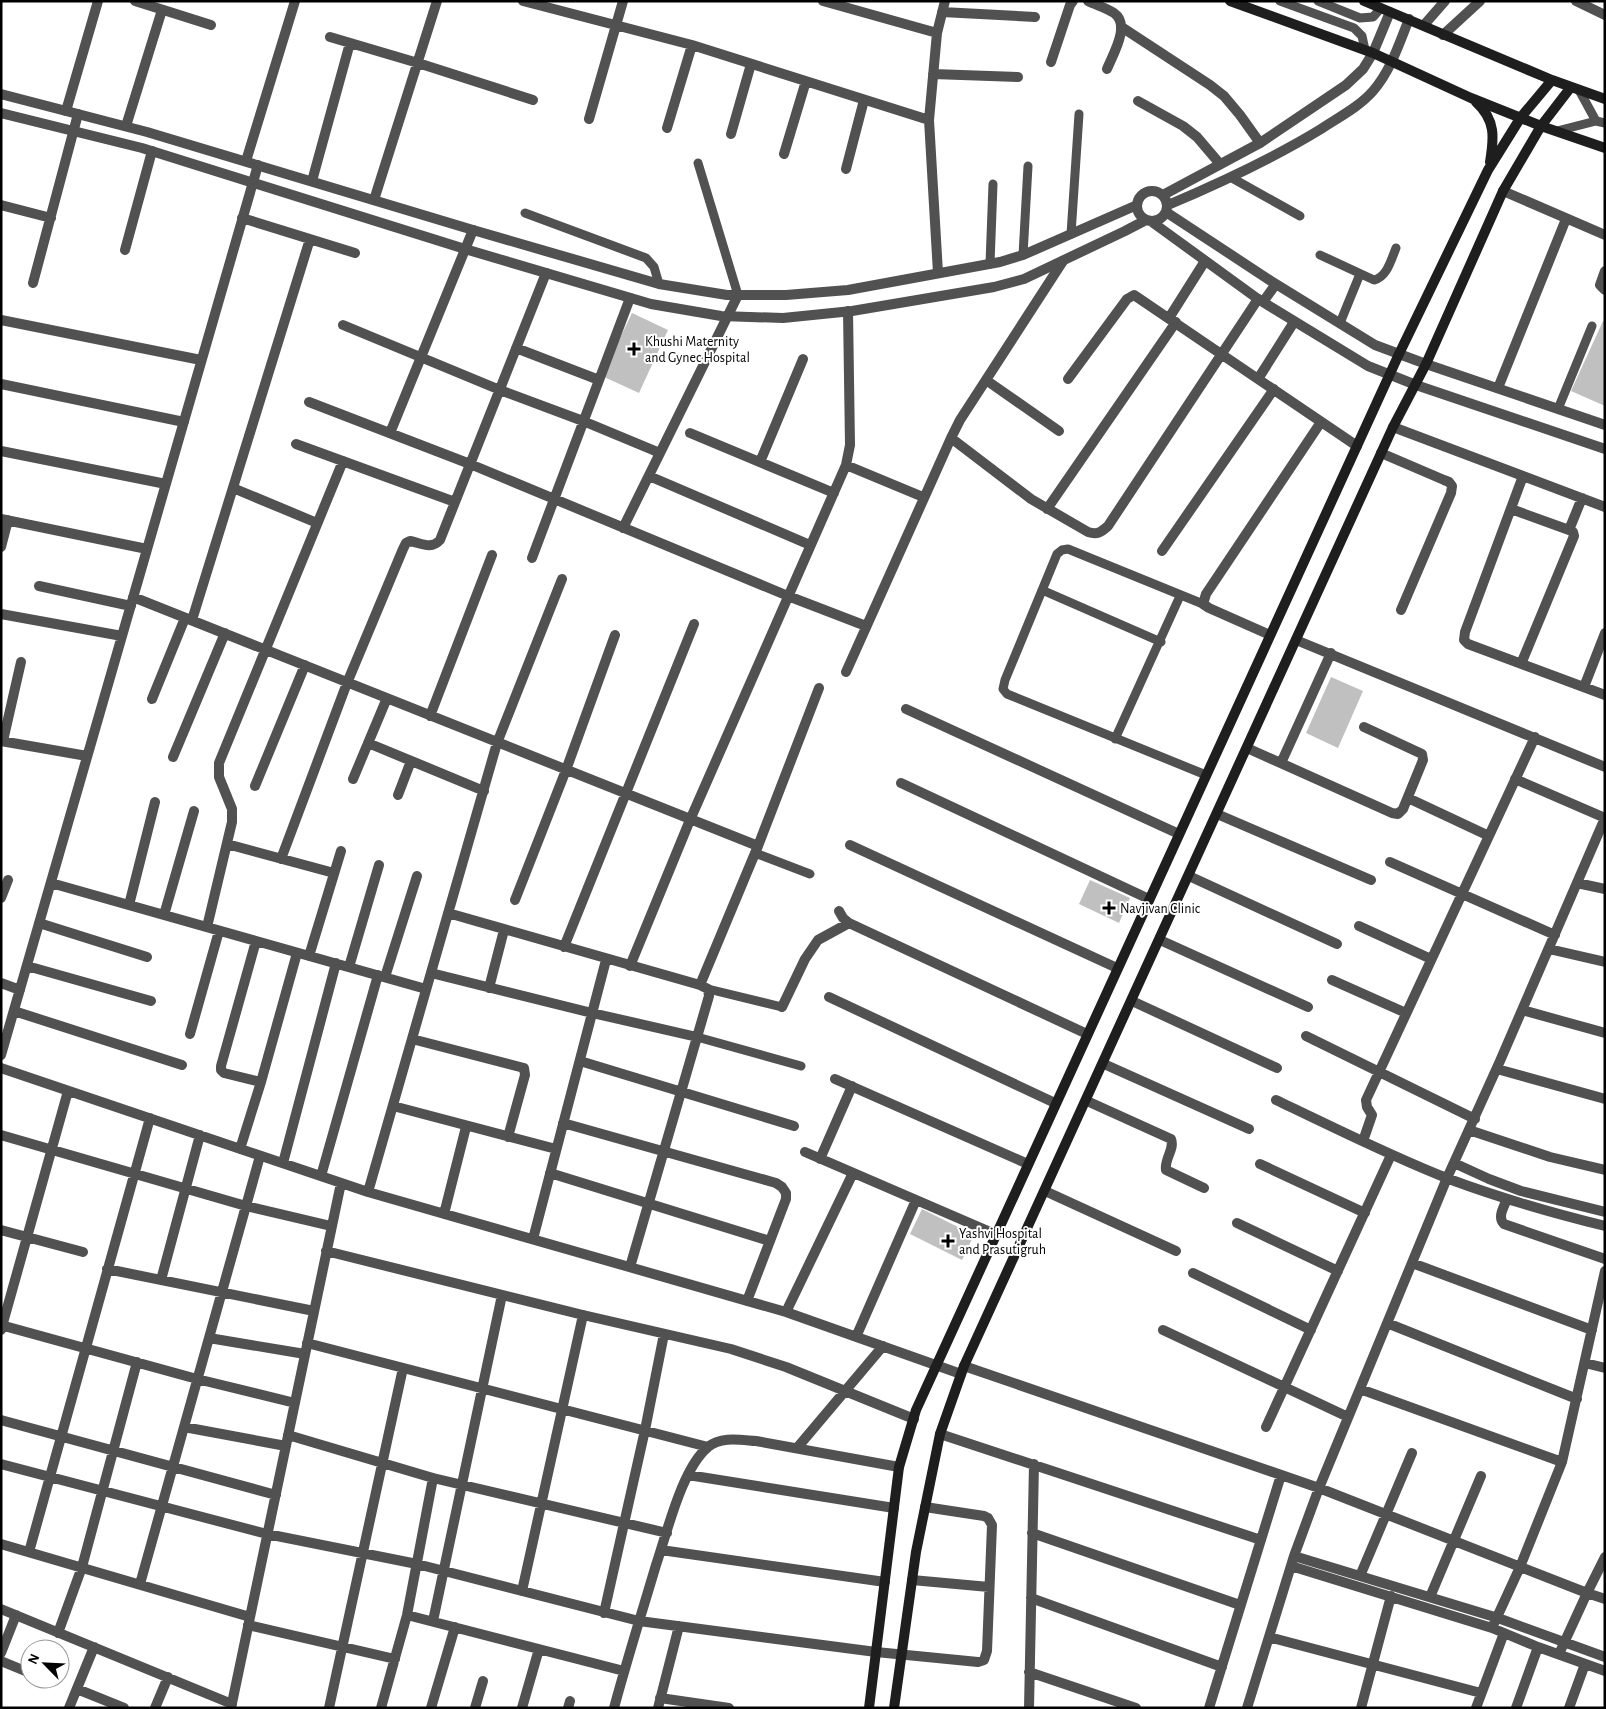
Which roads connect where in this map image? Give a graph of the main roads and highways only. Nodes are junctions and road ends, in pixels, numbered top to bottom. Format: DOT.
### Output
graph roads {
  1 [pos="1230,1"];
  2 [pos="1364,1"];
  3 [pos="1552,80"];
  4 [pos="1575,89"];
  5 [pos="1471,98"];
  6 [pos="1605,99"];
  7 [pos="1521,118"];
  8 [pos="1540,126"];
  9 [pos="1605,148"];
  10 [pos="1488,170"];
  11 [pos="869,1708"];
  12 [pos="894,1708"];
  1 -- 5 [label="main road"];
  2 -- 3 [label="main road"];
  3 -- 4 [label="main road"];
  3 -- 7 [label="main road"];
  4 -- 6 [label="main road"];
  4 -- 8 [label="main road"];
  5 -- 7 [label="main road"];
  5 -- 10 [label="main road"];
  7 -- 8 [label="main road"];
  7 -- 10 [label="main road"];
  8 -- 9 [label="main road"];
  8 -- 12 [label="main road"];
  10 -- 11 [label="main road"];
}
